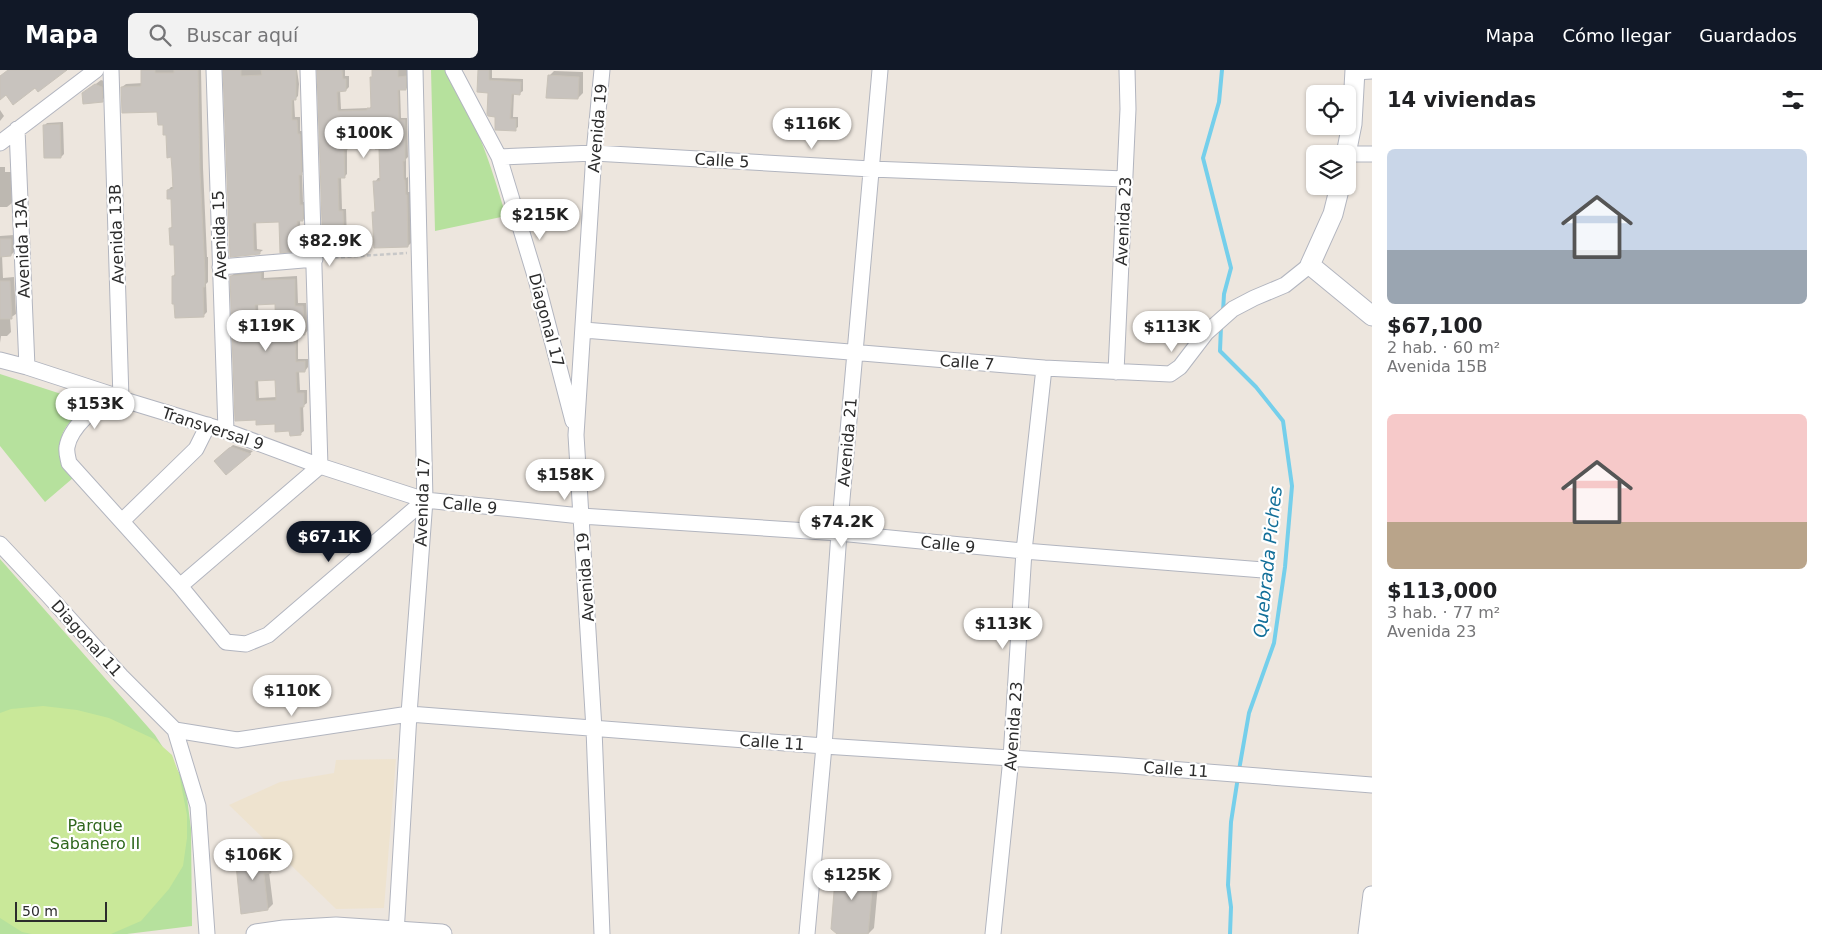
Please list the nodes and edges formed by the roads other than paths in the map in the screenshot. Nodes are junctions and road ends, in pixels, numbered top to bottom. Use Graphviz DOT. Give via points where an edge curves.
graph roads {
  1 [pos="96,70"];
  2 [pos="111,70"];
  3 [pos="214,70"];
  4 [pos="308,70"];
  5 [pos="414,70"];
  6 [pos="453,70"];
  7 [pos="602,70"];
  8 [pos="880,70"];
  9 [pos="1127,70"];
  10 [pos="1360,71"];
  11 [pos="17,129"];
  12 [pos="0,142"];
  13 [pos="1348,145"];
  14 [pos="594,153"];
  15 [pos="1356,154"];
  16 [pos="1372,154"];
  17 [pos="499,157"];
  18 [pos="871,169"];
  19 [pos="1125,179"];
  20 [pos="1338,195"];
  21 [pos="314,259"];
  22 [pos="1310,265"];
  23 [pos="220,267"];
  24 [pos="1372,316"];
  25 [pos="584,330"];
  26 [pos="855,354"];
  27 [pos="0,360"];
  28 [pos="27,367"];
  29 [pos="1044,368"];
  30 [pos="1116,372"];
  31 [pos="117,397"];
  32 [pos="208,425"];
  33 [pos="226,431"];
  34 [pos="576,435"];
  35 [pos="320,466"];
  36 [pos="425,500"];
  37 [pos="582,516"];
  38 [pos="122,521"];
  39 [pos="839,533"];
  40 [pos="0,544"];
  41 [pos="1024,551"];
  42 [pos="1262,570"];
  43 [pos="180,586"];
  44 [pos="409,714"];
  45 [pos="594,729"];
  46 [pos="175,730"];
  47 [pos="824,746"];
  48 [pos="1011,758"];
  49 [pos="1372,785"];
  50 [pos="1371,894"];
  51 [pos="397,932"];
  52 [pos="207,934"];
  53 [pos="256,934"];
  54 [pos="442,934"];
  55 [pos="602,934"];
  56 [pos="807,934"];
  57 [pos="993,934"];
  58 [pos="1366,934"];
  1 -- 11 [label="street"];
  2 -- 31 [label="street, Avenida 13B"];
  3 -- 23 [label="street, Avenida 15"];
  4 -- 21 [label="street"];
  5 -- 36 [label="street, Avenida 17"];
  6 -- 17 [label="street, Diagonal 17"];
  7 -- 14 [label="street, Avenida 19"];
  8 -- 18 [label="street, Avenida 21"];
  9 -- 19 [label="street, Avenida 23"];
  10 -- 13 [label="street"];
  11 -- 12 [label="street"];
  11 -- 28 [label="street, Avenida 13A"];
  14 -- 17 [label="street, Calle 5"];
  14 -- 18 [label="street, Calle 5"];
  14 -- 25 [label="street, Avenida 19"];
  15 -- 16 [label="street"];
  17 -- 34 [label="street, Diagonal 17" via="536,279"];
  18 -- 19 [label="street, Calle 5"];
  18 -- 26 [label="street, Avenida 21"];
  19 -- 30 [label="street, Avenida 23"];
  20 -- 22 [label="street" via="1333,214"];
  21 -- 23 [label="street"];
  21 -- 35 [label="street"];
  22 -- 24 [label="street"];
  22 -- 30 [label="street, Calle 7" via="1285,285 1233,309 1206,333 1170,374"];
  23 -- 33 [label="street, Avenida 15"];
  25 -- 26 [label="street, Calle 7"];
  25 -- 34 [label="street, Avenida 19"];
  26 -- 29 [label="street, Calle 7"];
  26 -- 39 [label="street, Avenida 21"];
  27 -- 28 [label="street, Transversal 9"];
  28 -- 31 [label="street, Transversal 9"];
  29 -- 30 [label="street, Calle 7"];
  29 -- 41 [label="street, Avenida 23"];
  31 -- 32 [label="street, Transversal 9"];
  31 -- 38 [label="street" via="96,406 71,435 66,448 68,463"];
  32 -- 33 [label="street, Transversal 9"];
  32 -- 38 [label="street" via="196,450"];
  33 -- 35 [label="street, Transversal 9"];
  34 -- 37 [label="street, Avenida 19"];
  35 -- 36 [label="street, Transversal 9"];
  35 -- 43 [label="street"];
  36 -- 37 [label="street, Calle 9"];
  36 -- 43 [label="street" via="278,627 246,644 226,642"];
  36 -- 44 [label="street, Avenida 17"];
  37 -- 39 [label="street, Calle 9"];
  37 -- 45 [label="street, Avenida 19"];
  38 -- 43 [label="street"];
  39 -- 41 [label="street, Calle 9"];
  39 -- 47 [label="street, Avenida 21"];
  40 -- 46 [label="street, Diagonal 11"];
  41 -- 42 [label="street, Calle 9"];
  41 -- 48 [label="street, Avenida 23"];
  44 -- 45 [label="street, Calle 11"];
  44 -- 46 [label="street, Calle 11" via="237,740"];
  44 -- 51 [label="street, Avenida 17"];
  45 -- 47 [label="street, Calle 11"];
  45 -- 55 [label="street, Avenida 19"];
  46 -- 52 [label="street" via="198,806"];
  47 -- 48 [label="street, Calle 11"];
  47 -- 56 [label="street, Avenida 21"];
  48 -- 49 [label="street, Calle 11"];
  48 -- 57 [label="street, Avenida 23"];
  50 -- 58 [label="street"];
  51 -- 53 [label="street" via="336,927"];
  51 -- 54 [label="street"];
}
